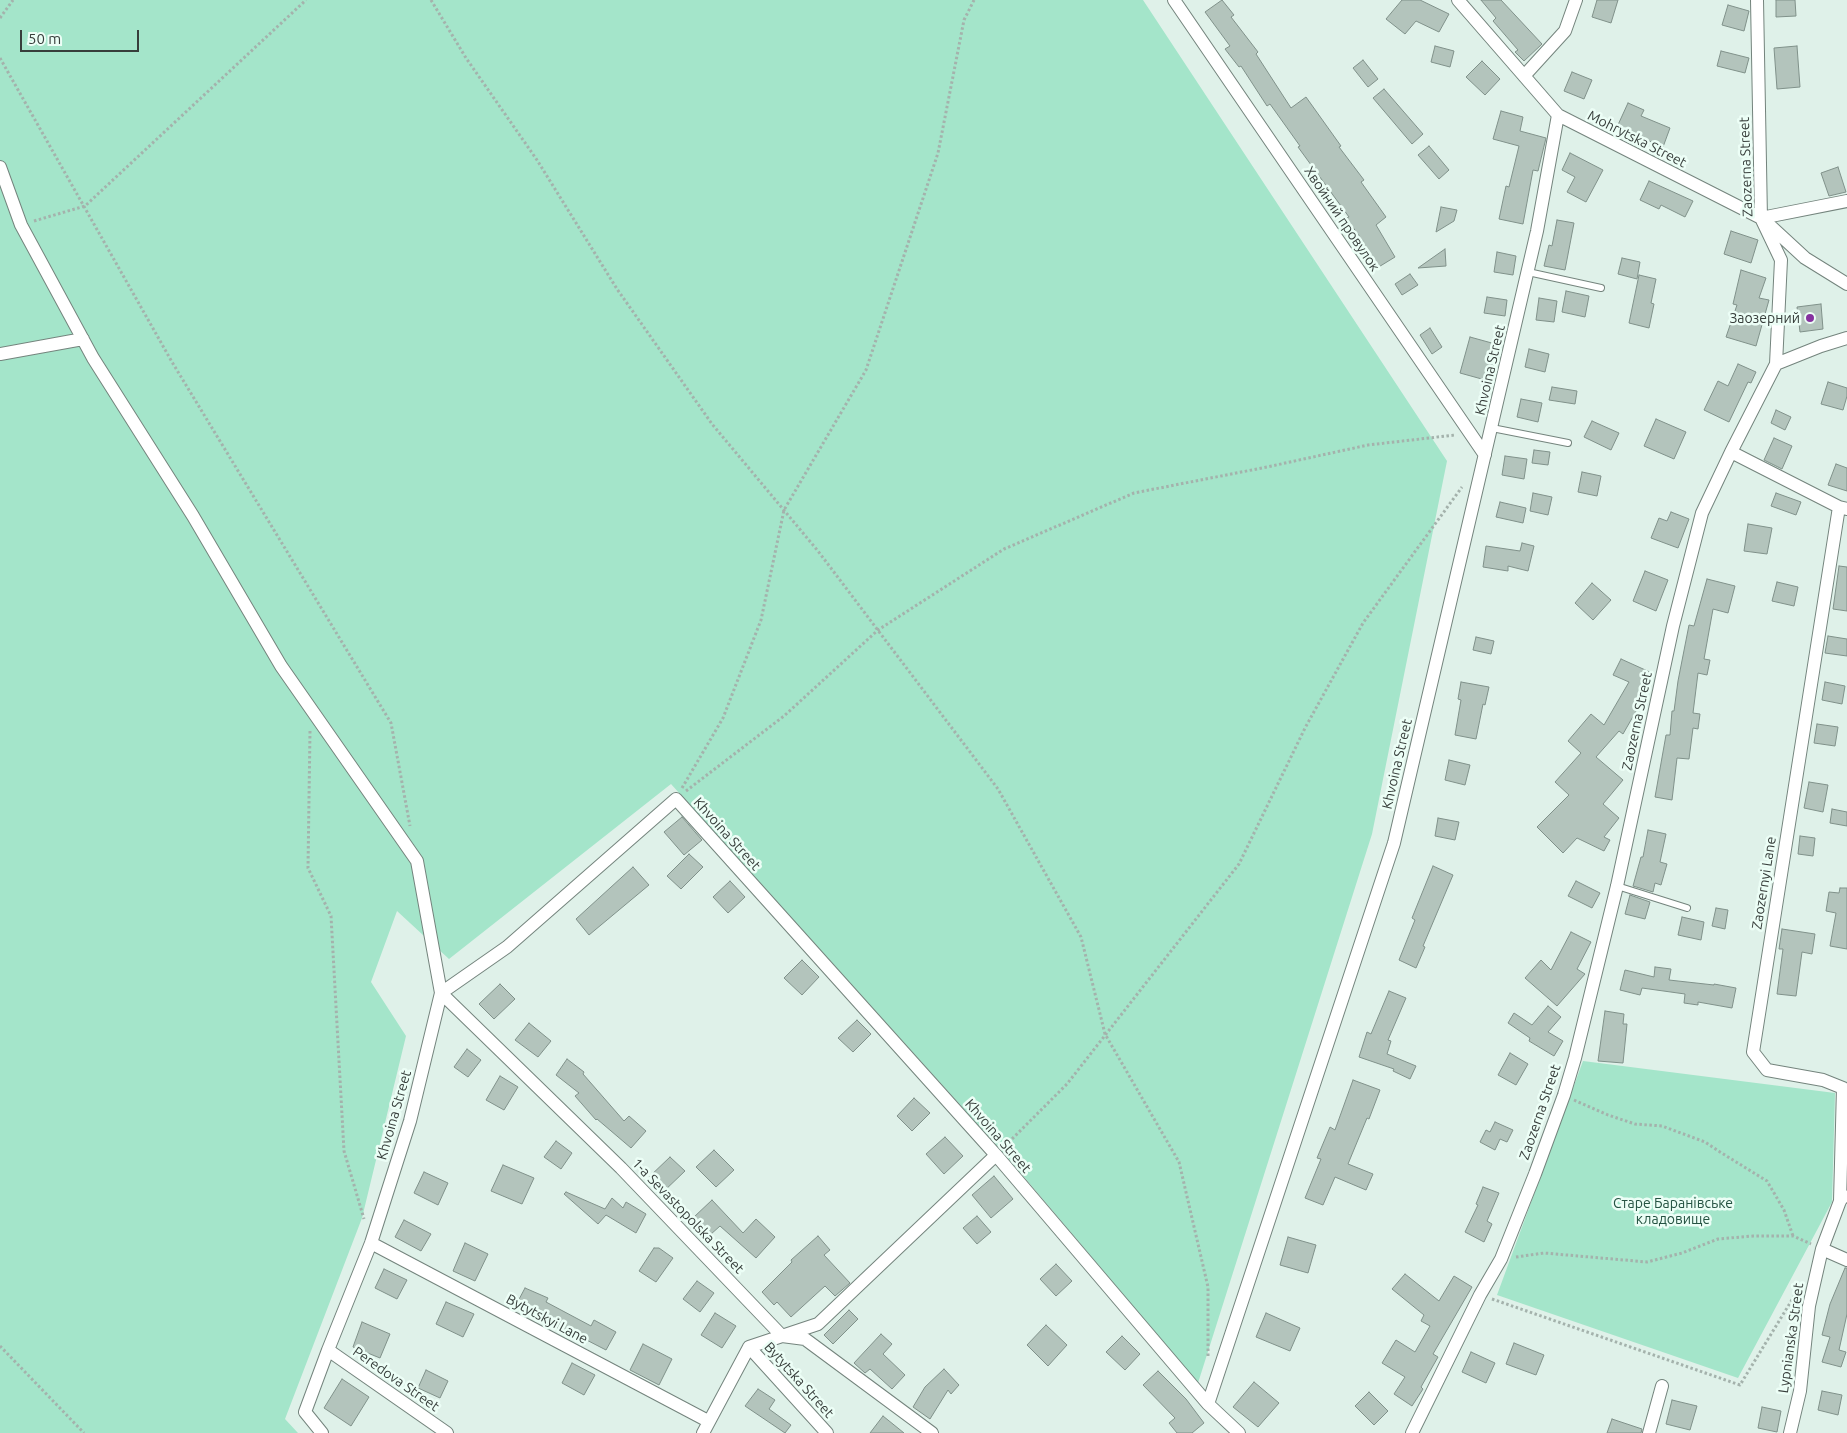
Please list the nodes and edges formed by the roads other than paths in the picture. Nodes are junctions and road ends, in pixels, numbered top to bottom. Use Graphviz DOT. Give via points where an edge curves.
graph roads {
  1 [pos="1174,0"];
  2 [pos="1458,0"];
  3 [pos="1576,0"];
  4 [pos="1757,0"];
  5 [pos="1524,76"];
  6 [pos="1558,115"];
  7 [pos="0,166"];
  8 [pos="1847,201"];
  9 [pos="1761,218"];
  10 [pos="1528,272"];
  11 [pos="1847,284"];
  12 [pos="1601,288"];
  13 [pos="1847,338"];
  14 [pos="82,339"];
  15 [pos="0,354"];
  16 [pos="1776,364"];
  17 [pos="1492,428"];
  18 [pos="1568,443"];
  19 [pos="1730,452"];
  20 [pos="1485,455"];
  21 [pos="1843,508"];
  22 [pos="1617,886"];
  23 [pos="1687,908"];
  24 [pos="441,993"];
  25 [pos="1845,1088"];
  26 [pos="996,1155"];
  27 [pos="1844,1197"];
  28 [pos="371,1243"];
  29 [pos="1822,1249"];
  30 [pos="1847,1260"];
  31 [pos="782,1336"];
  32 [pos="749,1347"];
  33 [pos="328,1350"];
  34 [pos="1662,1386"];
  35 [pos="1208,1404"];
  36 [pos="705,1427"];
  37 [pos="322,1433"];
  38 [pos="447,1433"];
  39 [pos="827,1433"];
  40 [pos="932,1433"];
  41 [pos="1239,1433"];
  42 [pos="1412,1433"];
  43 [pos="1649,1433"];
  44 [pos="1790,1433"];
  1 -- 20 [label="street, Хвойний провулок"];
  2 -- 5 [label="street, Mohrytska Street"];
  3 -- 5 [label="street" via="1565,31"];
  4 -- 9 [label="street, Zaozerna Street"];
  5 -- 6 [label="street, Mohrytska Street"];
  6 -- 9 [label="street, Mohrytska Street"];
  6 -- 10 [label="street, Khvoina Street"];
  7 -- 14 [label="street" via="21,225"];
  8 -- 9 [label="street"];
  9 -- 11 [label="street, Mohrytska Street" via="1805,258"];
  9 -- 16 [label="street, Zaozerna Street" via="1780,260"];
  10 -- 12 [label="lane"];
  10 -- 17 [label="street, Khvoina Street"];
  13 -- 16 [label="street"];
  14 -- 15 [label="street"];
  14 -- 24 [label="street" via="193,516 281,666 417,861"];
  16 -- 19 [label="street, Zaozerna Street"];
  17 -- 18 [label="lane"];
  17 -- 20 [label="street, Khvoina Street"];
  19 -- 21 [label="street"];
  19 -- 22 [label="street, Zaozerna Street" via="1702,513 1673,626"];
  20 -- 35 [label="street, Khvoina Street" via="1394,843"];
  21 -- 25 [label="street, Zaozernyi Lane" via="1753,1052 1767,1070 1823,1080"];
  22 -- 23 [label="lane"];
  22 -- 42 [label="street, Zaozerna Street" via="1575,1058 1535,1174 1501,1259"];
  24 -- 26 [label="street, Khvoina Street" via="507,947 676,800"];
  24 -- 28 [label="street, Khvoina Street" via="410,1121"];
  24 -- 31 [label="street, 1-a Sevastopolska Street" via="621,1168"];
  25 -- 27 [label="street, Zaozernyi Lane"];
  26 -- 31 [label="street" via="818,1324"];
  26 -- 35 [label="street, Khvoina Street"];
  27 -- 29 [label="street, Lypnianska Street"];
  28 -- 33 [label="street, Khvoina Street"];
  28 -- 36 [label="street, Bytytskyi Lane"];
  29 -- 30 [label="street"];
  29 -- 44 [label="street, Lypnianska Street" via="1808,1306 1800,1391"];
  31 -- 32 [label="street"];
  31 -- 40 [label="street" via="805,1339"];
  32 -- 36 [label="street"];
  32 -- 39 [label="street, Bytytska Street"];
  33 -- 37 [label="street, Khvoina Street" via="305,1412"];
  33 -- 38 [label="street, Peredova Street"];
  34 -- 43 [label="street"];
  35 -- 41 [label="street, Khvoina Street"];
}
